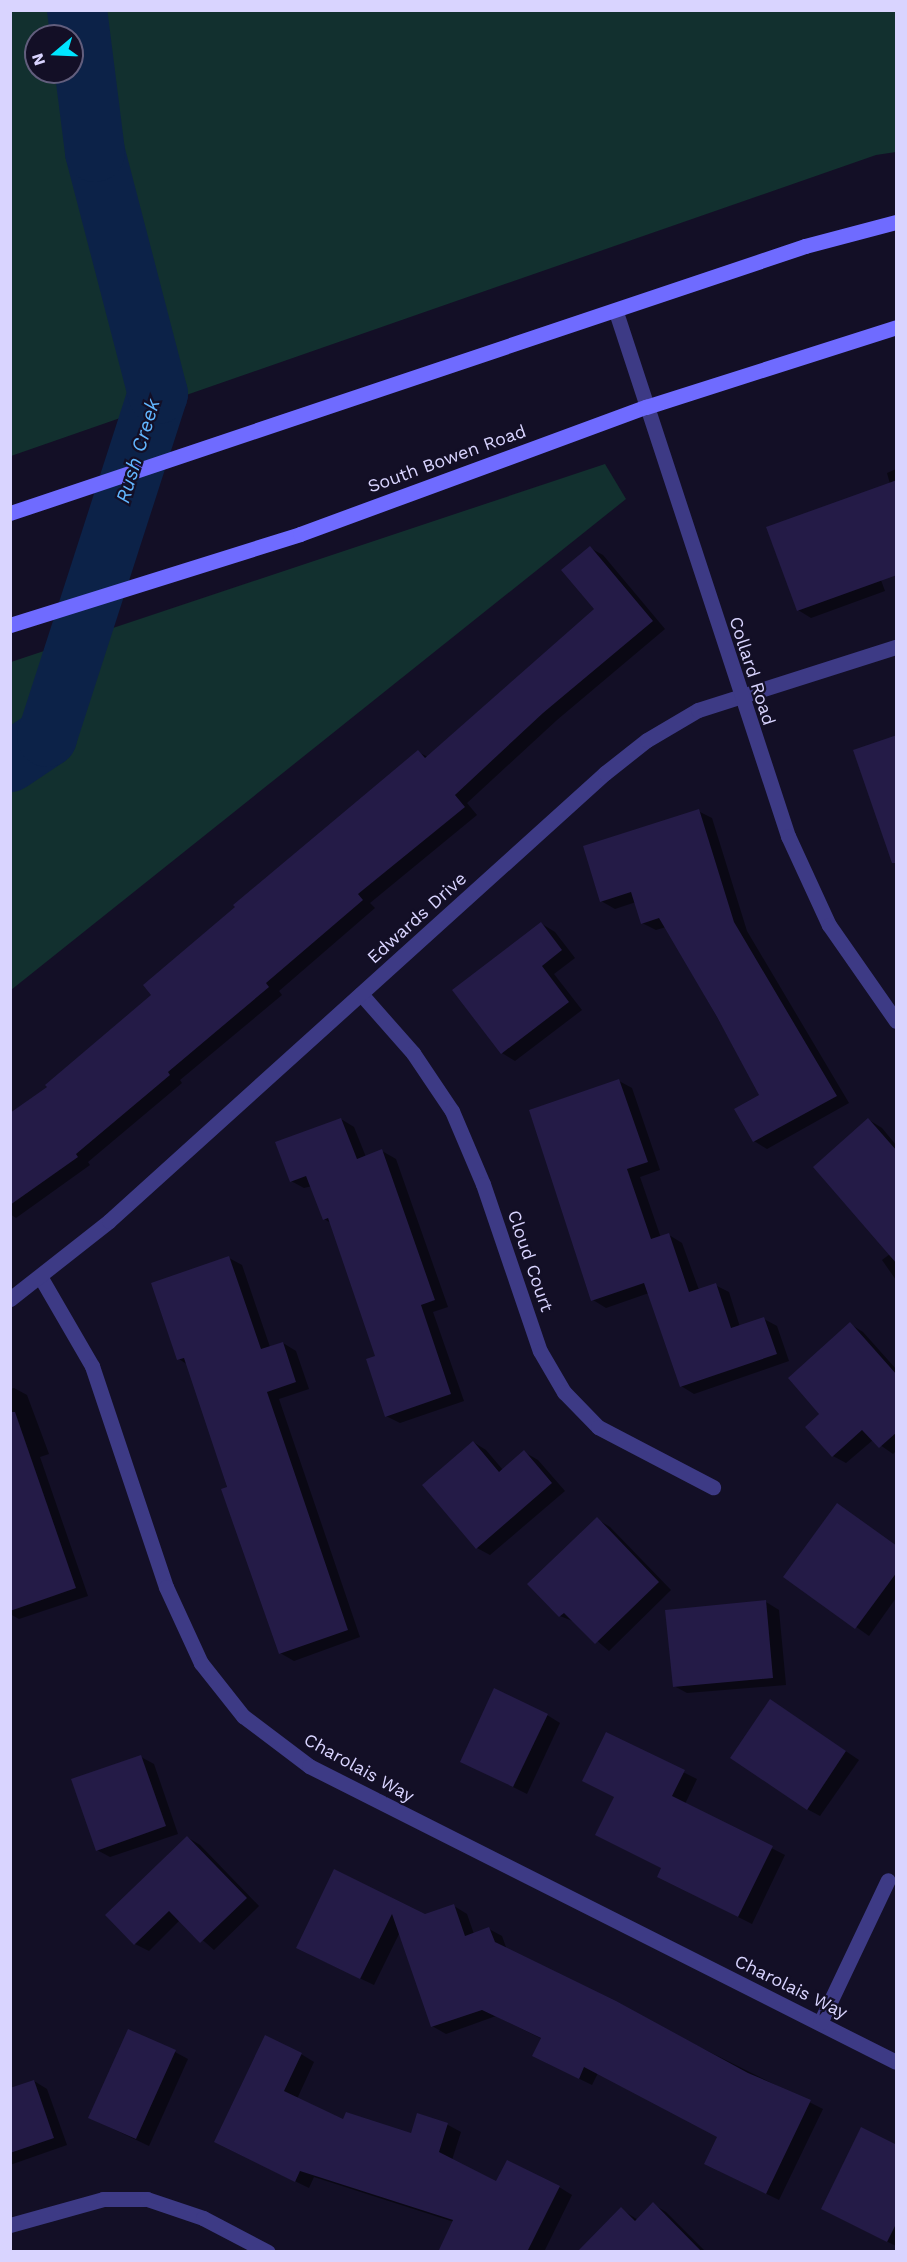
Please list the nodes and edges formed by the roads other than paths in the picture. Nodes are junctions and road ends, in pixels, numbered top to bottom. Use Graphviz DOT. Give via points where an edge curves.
graph roads {
  1 [pos="897,222"];
  2 [pos="616,312"];
  3 [pos="897,327"];
  4 [pos="646,406"];
  5 [pos="10,513"];
  6 [pos="10,625"];
  7 [pos="897,647"];
  8 [pos="739,696"];
  9 [pos="361,994"];
  10 [pos="897,1021"];
  11 [pos="41,1278"];
  12 [pos="10,1299"];
  13 [pos="713,1487"];
  14 [pos="888,1880"];
  15 [pos="820,2023"];
  16 [pos="897,2062"];
  17 [pos="10,2225"];
  18 [pos="268,2252"];
  1 -- 2 [label="main road" via="805,246"];
  2 -- 4 [label="street, Collard Road"];
  2 -- 5 [label="main road"];
  3 -- 4 [label="main road, South Bowen Road"];
  4 -- 6 [label="main road, South Bowen Road" via="300,534"];
  4 -- 8 [label="street, Collard Road"];
  7 -- 8 [label="street, Edwards Drive"];
  8 -- 9 [label="street, Edwards Drive" via="698,711 626,756"];
  8 -- 10 [label="street, Collard Road" via="808,883 829,925"];
  9 -- 11 [label="street, Edwards Drive"];
  9 -- 13 [label="street, Cloud Court" via="413,1053 452,1112 483,1184 540,1351 564,1392 598,1427"];
  11 -- 12 [label="street, Edwards Drive"];
  11 -- 15 [label="street, Charolais Way" via="92,1366 166,1587 201,1663 243,1716 309,1766 566,1899"];
  14 -- 15 [label="street"];
  15 -- 16 [label="street, Charolais Way"];
  17 -- 18 [label="street" via="103,2199 147,2199 186,2211"];
}
